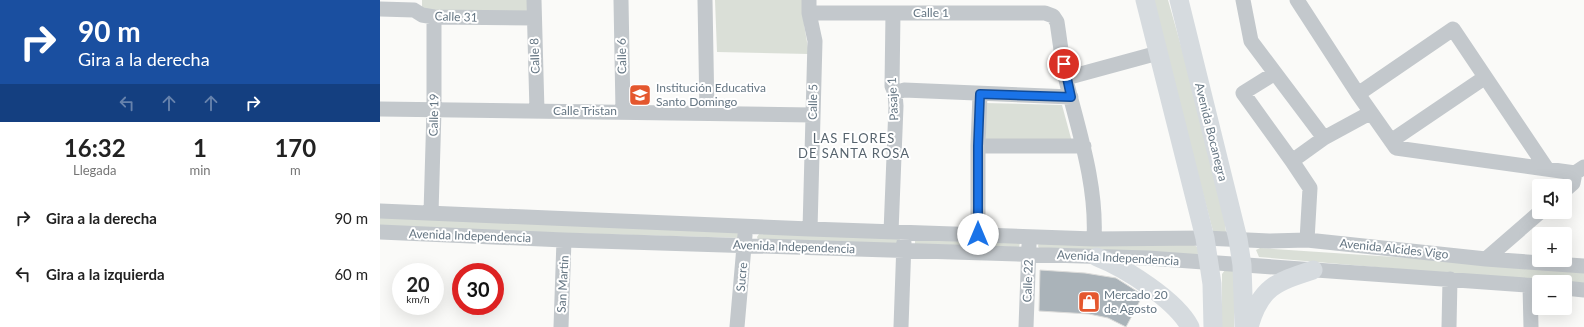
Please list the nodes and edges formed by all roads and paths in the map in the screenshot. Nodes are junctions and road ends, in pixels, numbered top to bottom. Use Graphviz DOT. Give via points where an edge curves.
graph roads {
  1 [pos="534,0"];
  2 [pos="621,0"];
  3 [pos="705,0"];
  4 [pos="1145,0"];
  5 [pos="1179,0"];
  6 [pos="1243,0"];
  7 [pos="1297,0"];
  8 [pos="414,5"];
  9 [pos="809,6"];
  10 [pos="380,9"];
  11 [pos="893,13"];
  12 [pos="434,17"];
  13 [pos="534,18"];
  14 [pos="1158,53"];
  15 [pos="1275,73"];
  16 [pos="1066,78"];
  17 [pos="1484,78"];
  18 [pos="895,93"];
  19 [pos="980,94"];
  20 [pos="1358,94"];
  21 [pos="1071,97"];
  22 [pos="380,109"];
  23 [pos="434,110"];
  24 [pos="537,111"];
  25 [pos="624,111"];
  26 [pos="707,113"];
  27 [pos="1370,113"];
  28 [pos="813,115"];
  29 [pos="1324,138"];
  30 [pos="1391,141"];
  31 [pos="978,146"];
  32 [pos="1084,146"];
  33 [pos="1292,161"];
  34 [pos="1547,169"];
  35 [pos="1579,170"];
  36 [pos="1572,184"];
  37 [pos="380,211"];
  38 [pos="431,213"];
  39 [pos="1532,219"];
  40 [pos="745,226"];
  41 [pos="810,229"];
  42 [pos="380,232"];
  43 [pos="897,232"];
  44 [pos="978,234"];
  45 [pos="1029,236"];
  46 [pos="1205,238"];
  47 [pos="1238,239"];
  48 [pos="564,240"];
  49 [pos="1307,240"];
  50 [pos="745,245"];
  51 [pos="1096,248"];
  52 [pos="903,251"];
  53 [pos="1029,254"];
  54 [pos="1486,259"];
  55 [pos="1208,262"];
  56 [pos="1242,265"];
  57 [pos="1584,266"];
  58 [pos="1313,270"];
  59 [pos="1450,279"];
  60 [pos="1532,286"];
  61 [pos="1572,289"];
  62 [pos="1584,290"];
  63 [pos="1532,315"];
  64 [pos="561,327"];
  65 [pos="737,327"];
  66 [pos="901,327"];
  67 [pos="1026,327"];
  68 [pos="1190,327"];
  69 [pos="1213,327"];
  70 [pos="1244,327"];
  71 [pos="1249,327"];
  72 [pos="1449,327"];
  73 [pos="1531,327"];
  1 -- 13 [label="street, Calle 8"];
  2 -- 25 [label="street, Calle 6"];
  3 -- 26 [label="street"];
  4 -- 14 [label="main road"];
  5 -- 47 [label="main road, Avenida Bocanegra"];
  6 -- 15 [label="street" via="1251,41"];
  7 -- 20 [label="street"];
  8 -- 10 [label="street, Calle 31"];
  8 -- 12 [label="street, Calle 31" via="422,15"];
  9 -- 11 [label="street, Calle 1"];
  9 -- 28 [label="street, Calle 5" via="815,41"];
  11 -- 16 [label="street, Calle 1" via="1045,13 1053,16 1057,22"];
  11 -- 18 [label="street, Pasaje 1" via="892,86"];
  12 -- 13 [label="street, Calle 31"];
  12 -- 23 [label="street, Calle 19"];
  13 -- 24 [label="street, Calle 8"];
  14 -- 16 [label="street"];
  14 -- 46 [label="main road"];
  15 -- 29 [label="street"];
  15 -- 33 [label="street" via="1243,93"];
  16 -- 21 [label="street"];
  17 -- 20 [label="street" via="1453,29"];
  17 -- 30 [label="street"];
  17 -- 34 [label="street"];
  18 -- 19 [label="street" via="904,90"];
  18 -- 43 [label="street, Pasaje 1"];
  19 -- 21 [label="street"];
  19 -- 31 [label="street"];
  20 -- 27 [label="street"];
  21 -- 32 [label="street"];
  22 -- 23 [label="street, Calle Tristan"];
  23 -- 24 [label="street, Calle Tristan"];
  23 -- 38 [label="street, Calle 19"];
  24 -- 25 [label="street, Calle Tristan"];
  25 -- 26 [label="street, Calle Tristan"];
  26 -- 28 [label="street, Calle Tristan"];
  27 -- 29 [label="street"];
  27 -- 30 [label="street"];
  28 -- 41 [label="street, Calle 5"];
  29 -- 33 [label="street"];
  30 -- 34 [label="street" via="1396,148"];
  31 -- 32 [label="street"];
  31 -- 44 [label="street"];
  32 -- 51 [label="street" via="1093,205"];
  33 -- 49 [label="street" via="1310,188"];
  34 -- 35 [label="street"];
  35 -- 36 [label="street"];
  37 -- 38 [label="street, Avenida Independencia"];
  38 -- 40 [label="street, Avenida Independencia"];
  39 -- 54 [label="street"];
  40 -- 41 [label="street, Avenida Independencia"];
  40 -- 50 [label="street, Sucre"];
  41 -- 43 [label="street, Avenida Independencia"];
  42 -- 48 [label="street, Avenida Independencia"];
  43 -- 44 [label="street, Avenida Independencia"];
  43 -- 52 [label="street, Pasaje 1"];
  44 -- 45 [label="street, Avenida Independencia"];
  45 -- 51 [label="street, Avenida Independencia"];
  45 -- 53 [label="street, Calle 22"];
  46 -- 47 [label="street, Avenida Alcides Vigo"];
  46 -- 51 [label="street, Avenida Independencia"];
  46 -- 55 [label="main road"];
  47 -- 49 [label="street, Avenida Alcides Vigo"];
  47 -- 56 [label="main road, Avenida Bocanegra"];
  48 -- 50 [label="street, Avenida Independencia"];
  48 -- 64 [label="street, San Martin"];
  49 -- 54 [label="street, Avenida Alcides Vigo"];
  50 -- 52 [label="street, Avenida Independencia"];
  50 -- 65 [label="street, Sucre"];
  51 -- 53 [label="street, Avenida Independencia"];
  51 -- 55 [label="street, Avenida Independencia"];
  51 -- 68 [label="main road" via="1112,262 1163,296 1187,320"];
  52 -- 53 [label="street, Avenida Independencia"];
  52 -- 66 [label="street, Pasaje 1"];
  53 -- 67 [label="street, Calle 22"];
  54 -- 57 [label="street, Avenida Alcides Vigo"];
  55 -- 56 [label="street, Avenida Alcides Vigo"];
  55 -- 69 [label="main road" via="1212,284"];
  56 -- 58 [label="street, Avenida Alcides Vigo"];
  56 -- 70 [label="main road, Avenida Bocanegra"];
  58 -- 59 [label="street, Avenida Alcides Vigo"];
  58 -- 71 [label="main road" via="1273,285 1262,297"];
  59 -- 60 [label="street, Avenida Alcides Vigo"];
  59 -- 72 [label="street"];
  61 -- 62 [label="street"];
  63 -- 73 [label="street"];
}
